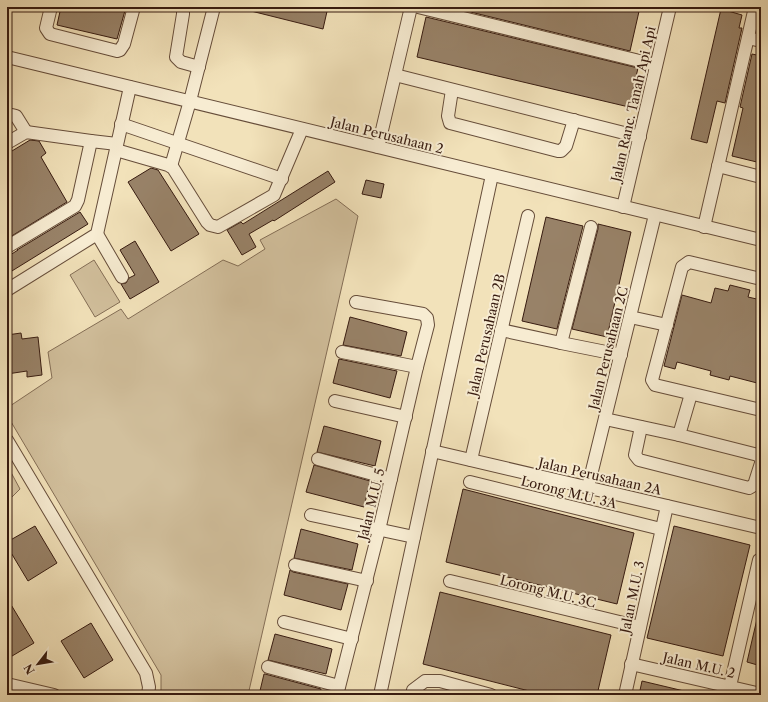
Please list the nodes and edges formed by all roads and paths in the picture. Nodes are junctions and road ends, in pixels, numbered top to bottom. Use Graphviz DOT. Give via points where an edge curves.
graph roads {
  1 [pos="51,7"];
  2 [pos="134,7"];
  3 [pos="180,7"];
  4 [pos="214,7"];
  5 [pos="411,7"];
  6 [pos="418,7"];
  7 [pos="670,7"];
  8 [pos="755,7"];
  9 [pos="748,38"];
  10 [pos="761,41"];
  11 [pos="7,57"];
  12 [pos="656,65"];
  13 [pos="199,67"];
  14 [pos="395,75"];
  15 [pos="130,87"];
  16 [pos="452,90"];
  17 [pos="190,101"];
  18 [pos="7,117"];
  19 [pos="574,120"];
  20 [pos="121,124"];
  21 [pos="302,129"];
  22 [pos="26,132"];
  23 [pos="640,137"];
  24 [pos="91,142"];
  25 [pos="7,143"];
  26 [pos="178,143"];
  27 [pos="116,147"];
  28 [pos="378,147"];
  29 [pos="171,166"];
  30 [pos="718,166"];
  31 [pos="492,175"];
  32 [pos="761,177"];
  33 [pos="282,179"];
  34 [pos="623,207"];
  35 [pos="655,215"];
  36 [pos="528,216"];
  37 [pos="592,227"];
  38 [pos="704,227"];
  39 [pos="97,234"];
  40 [pos="761,240"];
  41 [pos="7,247"];
  42 [pos="122,277"];
  43 [pos="761,279"];
  44 [pos="7,290"];
  45 [pos="356,302"];
  46 [pos="630,317"];
  47 [pos="667,325"];
  48 [pos="501,330"];
  49 [pos="561,343"];
  50 [pos="342,352"];
  51 [pos="621,355"];
  52 [pos="417,367"];
  53 [pos="691,394"];
  54 [pos="335,401"];
  55 [pos="761,410"];
  56 [pos="406,417"];
  57 [pos="605,419"];
  58 [pos="641,427"];
  59 [pos="680,435"];
  60 [pos="7,440"];
  61 [pos="432,451"];
  62 [pos="318,458"];
  63 [pos="761,459"];
  64 [pos="471,460"];
  65 [pos="761,464"];
  66 [pos="391,479"];
  67 [pos="470,482"];
  68 [pos="588,488"];
  69 [pos="667,506"];
  70 [pos="312,515"];
  71 [pos="761,528"];
  72 [pos="379,530"];
  73 [pos="661,530"];
  74 [pos="414,537"];
  75 [pos="759,560"];
  76 [pos="295,566"];
  77 [pos="366,581"];
  78 [pos="450,581"];
  79 [pos="284,622"];
  80 [pos="640,627"];
  81 [pos="352,640"];
  82 [pos="631,664"];
  83 [pos="268,667"];
  84 [pos="7,684"];
  85 [pos="338,690"];
  86 [pos="729,691"];
  87 [pos="761,694"];
  88 [pos="54,695"];
  89 [pos="148,695"];
  90 [pos="380,695"];
  91 [pos="412,695"];
  92 [pos="491,695"];
  93 [pos="625,695"];
  1 -- 2 [label="street" via="46,28 50,34 117,51 124,44"];
  3 -- 13 [label="street" via="183,14 176,57 181,62"];
  4 -- 13 [label="street"];
  5 -- 14 [label="street"];
  6 -- 12 [label="street"];
  7 -- 12 [label="street, Jalan Ranc. Tanah Api Api"];
  8 -- 9 [label="street"];
  9 -- 10 [label="street"];
  9 -- 30 [label="street"];
  11 -- 15 [label="street, Jalan Perusahaan 2"];
  12 -- 23 [label="street, Jalan Ranc. Tanah Api Api"];
  13 -- 17 [label="street"];
  14 -- 16 [label="street"];
  14 -- 28 [label="street"];
  15 -- 17 [label="street, Jalan Perusahaan 2"];
  15 -- 20 [label="street"];
  16 -- 19 [label="street"];
  16 -- 19 [label="street" via="448,116 450,123 558,151 562,151 566,146"];
  17 -- 21 [label="street, Jalan Perusahaan 2"];
  17 -- 26 [label="street"];
  18 -- 22 [label="street" via="16,116"];
  19 -- 23 [label="street"];
  20 -- 26 [label="street"];
  20 -- 27 [label="street"];
  21 -- 28 [label="street, Jalan Perusahaan 2"];
  21 -- 33 [label="street"];
  22 -- 24 [label="street"];
  22 -- 25 [label="street"];
  23 -- 34 [label="street, Jalan Ranc. Tanah Api Api"];
  24 -- 27 [label="street"];
  24 -- 41 [label="street" via="75,206"];
  26 -- 29 [label="street"];
  26 -- 33 [label="street"];
  27 -- 29 [label="street"];
  27 -- 39 [label="street"];
  28 -- 31 [label="street, Jalan Perusahaan 2"];
  29 -- 33 [label="street" via="207,222 214,227 222,226 274,194"];
  30 -- 32 [label="street"];
  30 -- 38 [label="street"];
  31 -- 34 [label="street, Jalan Perusahaan 2"];
  31 -- 61 [label="street"];
  34 -- 35 [label="street, Jalan Perusahaan 2"];
  35 -- 38 [label="street, Jalan Perusahaan 2"];
  35 -- 46 [label="street, Jalan Perusahaan 2C"];
  36 -- 48 [label="street, Jalan Perusahaan 2B"];
  37 -- 49 [label="street"];
  38 -- 40 [label="street, Jalan Perusahaan 2"];
  39 -- 42 [label="street"];
  39 -- 44 [label="street"];
  43 -- 47 [label="street" via="689,262 682,267"];
  45 -- 52 [label="street, Jalan M.U. 5" via="423,314 427,318 428,325"];
  46 -- 47 [label="street"];
  46 -- 51 [label="street, Jalan Perusahaan 2C"];
  47 -- 53 [label="street" via="652,380 655,385"];
  48 -- 49 [label="street"];
  48 -- 64 [label="street, Jalan Perusahaan 2B"];
  49 -- 51 [label="street"];
  50 -- 52 [label="street"];
  51 -- 57 [label="street, Jalan Perusahaan 2C"];
  52 -- 56 [label="street, Jalan M.U. 5"];
  53 -- 55 [label="street"];
  53 -- 59 [label="street"];
  54 -- 56 [label="street"];
  56 -- 66 [label="street, Jalan M.U. 5"];
  57 -- 58 [label="street"];
  57 -- 68 [label="street, Jalan Perusahaan 2C"];
  58 -- 59 [label="street"];
  58 -- 65 [label="street" via="635,455 639,460 749,488 754,485"];
  59 -- 63 [label="street" via="758,455"];
  60 -- 89 [label="street" via="146,673"];
  61 -- 64 [label="street, Jalan Perusahaan 2A"];
  61 -- 74 [label="street"];
  62 -- 66 [label="street"];
  64 -- 68 [label="street, Jalan Perusahaan 2A"];
  66 -- 72 [label="street, Jalan M.U. 5"];
  67 -- 73 [label="street, Lorong M.U. 3A"];
  68 -- 69 [label="street, Jalan Perusahaan 2A"];
  69 -- 71 [label="street, Jalan Perusahaan 2A"];
  69 -- 73 [label="street, Jalan M.U. 3"];
  70 -- 72 [label="street"];
  72 -- 74 [label="street"];
  72 -- 77 [label="street, Jalan M.U. 5"];
  73 -- 80 [label="street, Jalan M.U. 3"];
  74 -- 90 [label="street"];
  75 -- 86 [label="street"];
  76 -- 77 [label="street"];
  77 -- 81 [label="street, Jalan M.U. 5"];
  78 -- 80 [label="street, Lorong M.U. 3C"];
  79 -- 81 [label="street"];
  80 -- 82 [label="street, Jalan M.U. 3"];
  81 -- 85 [label="street, Jalan M.U. 5"];
  82 -- 86 [label="street, Jalan M.U. 2"];
  82 -- 93 [label="street, Jalan M.U. 3"];
  83 -- 85 [label="street"];
  84 -- 88 [label="street"];
  86 -- 87 [label="street, Jalan M.U. 2"];
  91 -- 92 [label="street" via="413,690 425,682 440,681"];
}
